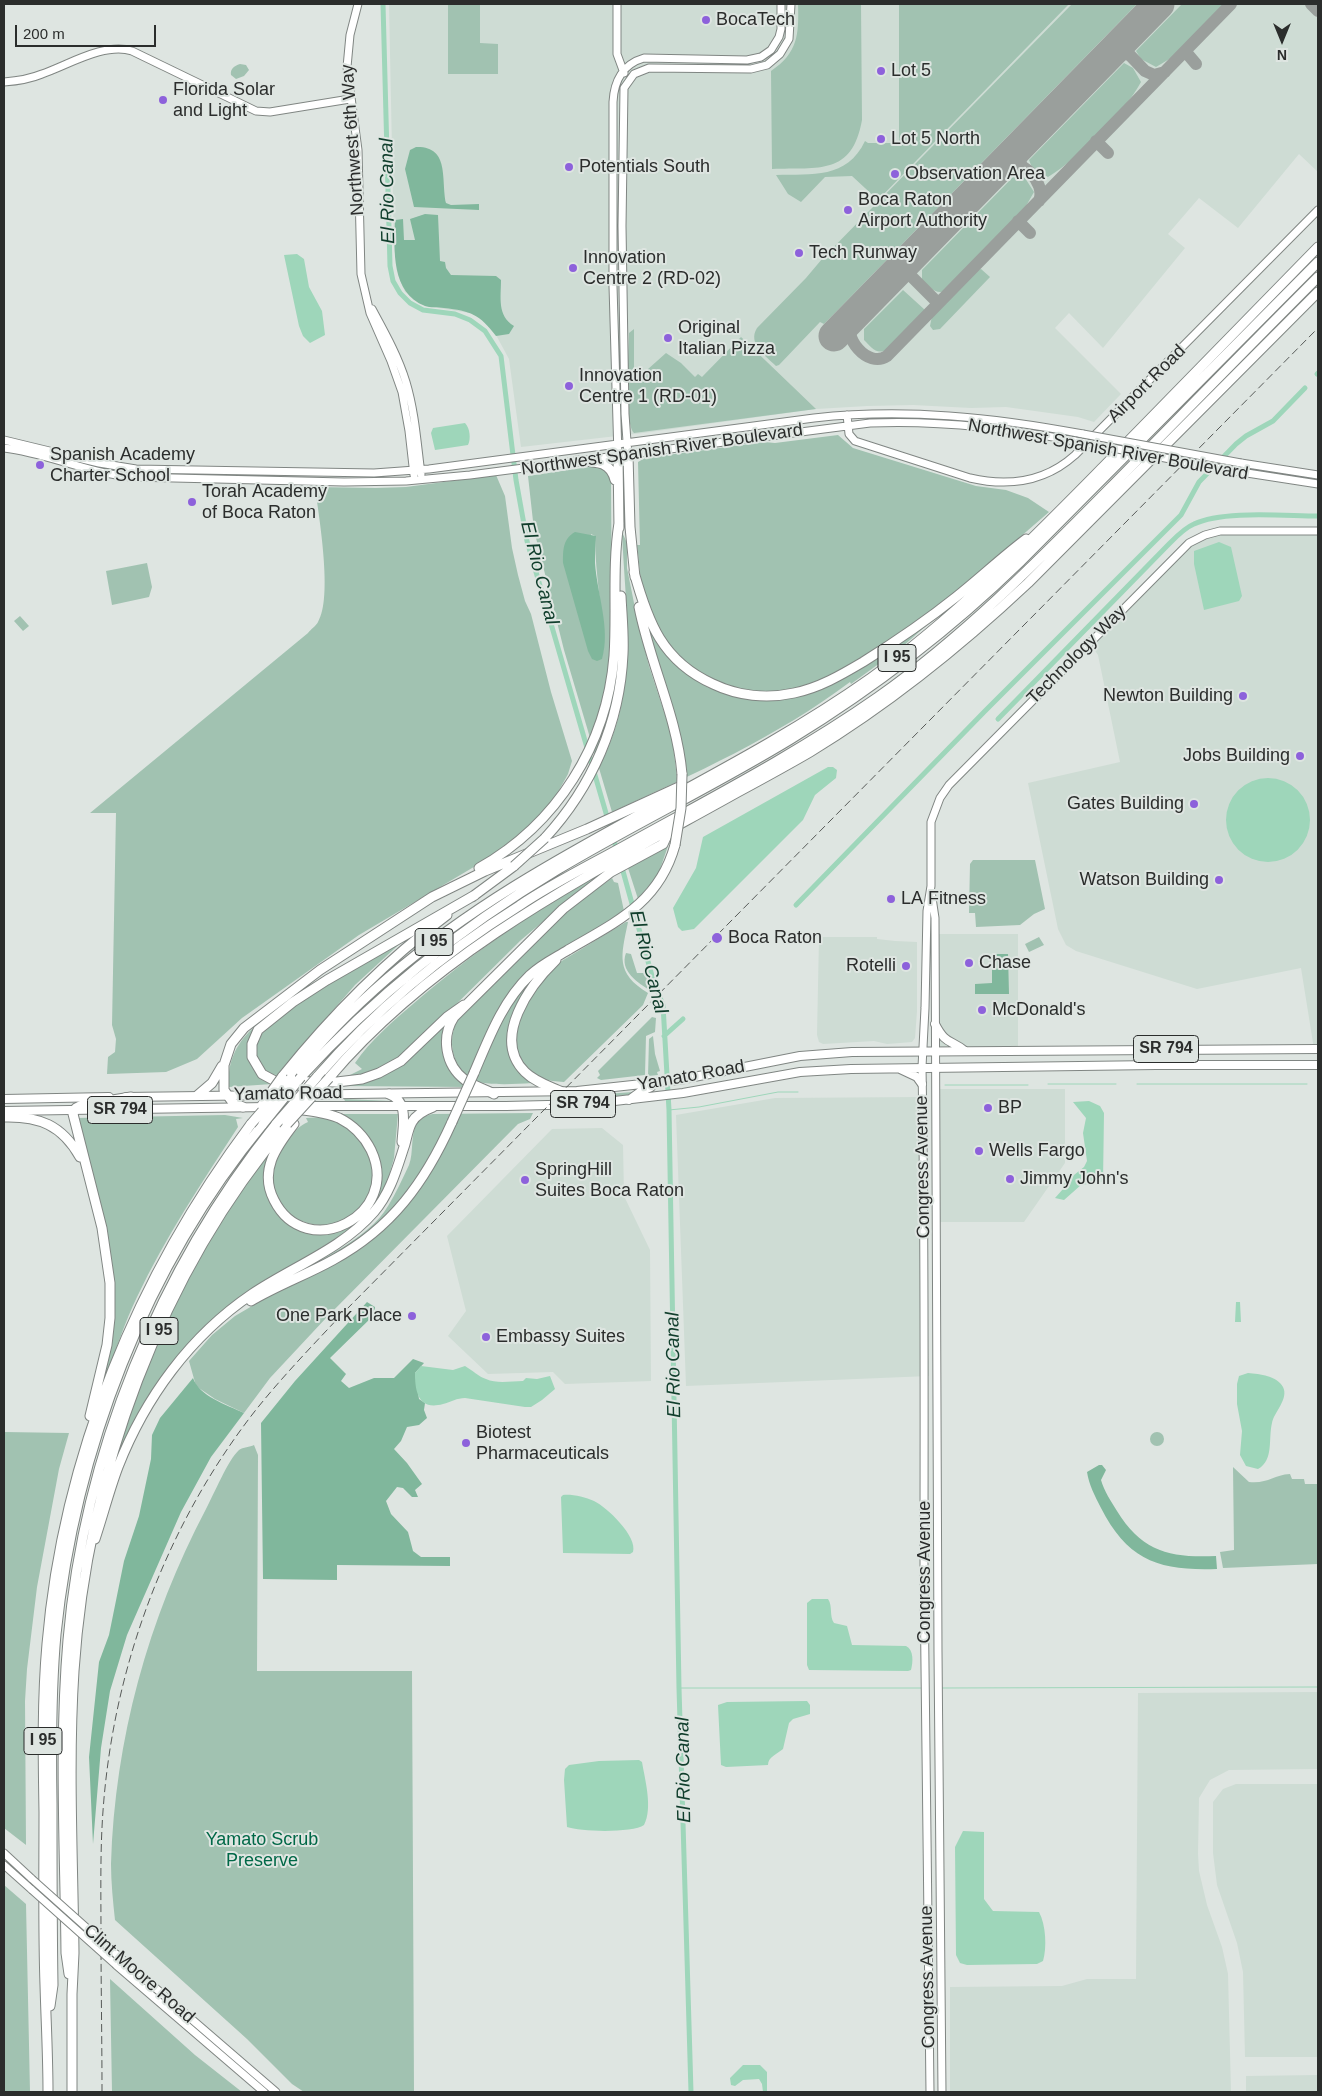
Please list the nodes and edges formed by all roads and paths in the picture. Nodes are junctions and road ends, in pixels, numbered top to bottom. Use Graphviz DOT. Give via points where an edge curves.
graph roads {
  1 [pos="358,4"];
  2 [pos="617,4"];
  3 [pos="781,4"];
  4 [pos="791,4"];
  5 [pos="624,69"];
  6 [pos="4,82"];
  7 [pos="624,88"];
  8 [pos="350,99"];
  9 [pos="1318,210"];
  10 [pos="1318,247"];
  11 [pos="1318,262"];
  12 [pos="1318,277"];
  13 [pos="1318,292"];
  14 [pos="847,415"];
  15 [pos="848,425"];
  16 [pos="4,440"];
  17 [pos="627,443"];
  18 [pos="617,445"];
  19 [pos="4,448"];
  20 [pos="628,455"];
  21 [pos="618,456"];
  22 [pos="577,461"];
  23 [pos="417,470"];
  24 [pos="321,473"];
  25 [pos="1318,475"];
  26 [pos="418,480"];
  27 [pos="270,481"];
  28 [pos="1318,484"];
  29 [pos="618,490"];
  30 [pos="1050,521"];
  31 [pos="619,523"];
  32 [pos="1318,531"];
  33 [pos="634,572"];
  34 [pos="723,769"];
  35 [pos="624,828"];
  36 [pos="601,841"];
  37 [pos="631,851"];
  38 [pos="608,864"];
  39 [pos="931,888"];
  40 [pos="475,895"];
  41 [pos="432,897"];
  42 [pos="564,953"];
  43 [pos="464,1006"];
  44 [pos="935,1024"];
  45 [pos="1318,1049"];
  46 [pos="922,1051"];
  47 [pos="935,1051"];
  48 [pos="965,1051"];
  49 [pos="224,1061"];
  50 [pos="1318,1065"];
  51 [pos="922,1067"];
  52 [pos="935,1067"];
  53 [pos="898,1068"];
  54 [pos="286,1077"];
  55 [pos="659,1083"];
  56 [pos="922,1084"];
  57 [pos="562,1092"];
  58 [pos="389,1094"];
  59 [pos="494,1094"];
  60 [pos="198,1095"];
  61 [pos="225,1095"];
  62 [pos="131,1097"];
  63 [pos="4,1099"];
  64 [pos="628,1101"];
  65 [pos="402,1106"];
  66 [pos="243,1107"];
  67 [pos="275,1107"];
  68 [pos="432,1107"];
  69 [pos="4,1111"];
  70 [pos="74,1111"];
  71 [pos="4,1116"];
  72 [pos="290,1124"];
  73 [pos="401,1158"];
  74 [pos="86,1171"];
  75 [pos="188,1350"];
  76 [pos="82,1456"];
  77 [pos="87,1563"];
  78 [pos="4,1853"];
  79 [pos="4,1865"];
  80 [pos="928,1960"];
  81 [pos="929,1977"];
  82 [pos="940,1979"];
  83 [pos="940,1993"];
  84 [pos="72,1994"];
  85 [pos="48,2029"];
  86 [pos="48,2092"];
  87 [pos="72,2092"];
  88 [pos="264,2092"];
  89 [pos="276,2092"];
  90 [pos="930,2092"];
  91 [pos="942,2092"];
  1 -- 8 [label="main road, Northwest 6th Way" via="348,46"];
  2 -- 5 [label="main road" via="617,54"];
  3 -- 5 [label="main road" via="779,37 771,50 761,57 747,60 649,58 633,62"];
  4 -- 7 [label="main road" via="787,43 778,58 767,65 751,69 649,68 634,74"];
  5 -- 7 [label="main road"];
  5 -- 18 [label="main road" via="615,86 613,102"];
  6 -- 8 [label="main road" via="40,75 118,48 136,53 256,111 270,112"];
  7 -- 17 [label="main road" via="622,207"];
  8 -- 23 [label="main road, Northwest 6th Way" via="358,150 360,260 365,295 394,351 406,383 416,430"];
  9 -- 15 [label="main road, Airport Road" via="1075,455 1050,473 1020,482 985,482 855,441 850,436"];
  10 -- 30 [label="highway, I 95"];
  11 -- 35 [label="highway" via="1026,556 937,636 812,726"];
  12 -- 37 [label="highway" via="1024,575 947,644 822,735"];
  13 -- 37 [label="highway, I 95" via="1028,583 950,652 839,734"];
  14 -- 15 [label="main road"];
  14 -- 17 [label="main road, Northwest Spanish River Boulevard"];
  14 -- 25 [label="main road, Northwest Spanish River Boulevard, bridge" via="910,413 1013,421"];
  15 -- 20 [label="main road, Northwest Spanish River Boulevard"];
  15 -- 28 [label="main road, Northwest Spanish River Boulevard, bridge" via="906,422 1007,429"];
  16 -- 24 [label="main road, Northwest Spanish River Boulevard" via="126,468"];
  17 -- 18 [label="main road, Northwest Spanish River Boulevard"];
  17 -- 20 [label="main road"];
  18 -- 21 [label="main road"];
  18 -- 23 [label="main road, Northwest Spanish River Boulevard"];
  19 -- 27 [label="main road, Northwest Spanish River Boulevard" via="125,477"];
  20 -- 21 [label="main road, Northwest Spanish River Boulevard"];
  20 -- 33 [label="highway"];
  21 -- 22 [label="main road, Northwest Spanish River Boulevard"];
  21 -- 29 [label="highway"];
  22 -- 26 [label="main road, Northwest Spanish River Boulevard"];
  22 -- 29 [label="highway" via="608,466"];
  23 -- 24 [label="main road, Northwest Spanish River Boulevard"];
  23 -- 26 [label="main road, Northwest 6th Way"];
  24 -- 27 [label="main road" via="277,477"];
  26 -- 27 [label="main road, Northwest Spanish River Boulevard"];
  29 -- 31 [label="highway"];
  30 -- 33 [label="highway" via="956,597 884,648 820,685 779,696 756,696 726,690 683,665 653,628"];
  30 -- 34 [label="highway, I 95" via="990,580 912,647 828,707"];
  31 -- 40 [label="highway, bridge" via="623,663 616,706 603,748 569,810 545,838"];
  31 -- 41 [label="highway" via="613,666 608,698 580,769 559,800 527,835"];
  32 -- 39 [label="main road, Technology Way" via="1220,531 1200,536 1184,547 942,793 931,822"];
  33 -- 42 [label="highway, bridge" via="642,621 676,734 682,774 675,845 663,875 647,897 624,917"];
  34 -- 35 [label="highway, I 95"];
  34 -- 41 [label="highway" via="500,864"];
  35 -- 36 [label="highway, I 95"];
  36 -- 54 [label="highway, I 95" via="514,886 429,946 351,1013"];
  36 -- 85 [label="highway, bridge" via="428,957 351,1025 301,1077 229,1169 200,1213 174,1257 128,1350 91,1455 60,1598 52,1685 53,1986"];
  37 -- 38 [label="highway, I 95"];
  38 -- 43 [label="highway"];
  38 -- 72 [label="highway, I 95, bridge" via="514,920 449,966 384,1022"];
  38 -- 84 [label="highway, bridge" via="522,904 445,958 373,1019 276,1124 215,1210 162,1306 122,1402 90,1508 72,1603 64,1698 66,1953"];
  39 -- 44 [label="main road, Technology Way" via="935,912"];
  39 -- 46 [label="main road, Technology Way" via="926,911"];
  40 -- 43 [label="highway" via="333,976 286,1007 258,1030 252,1044 252,1057 262,1074 275,1081 362,1079 396,1065 447,1017"];
  40 -- 54 [label="highway" via="421,935 368,981 321,1030"];
  41 -- 49 [label="highway" via="348,950 279,1000 240,1032"];
  42 -- 57 [label="highway" via="528,994 511,1040 515,1058 524,1071 535,1080"];
  42 -- 75 [label="highway, bridge" via="540,967 513,994 436,1157 402,1206 376,1231 334,1260 244,1306"];
  43 -- 59 [label="highway" via="448,1027 448,1056 463,1078"];
  44 -- 47 [label="main road, Technology Way"];
  44 -- 48 [label="main road" via="947,1041"];
  45 -- 48 [label="main road, Yamato Road / SR 794"];
  46 -- 47 [label="main road, Yamato Road / SR 794"];
  46 -- 51 [label="main road, Congress Avenue"];
  46 -- 55 [label="main road, Yamato Road / SR 794" via="800,1056"];
  47 -- 48 [label="main road, Yamato Road / SR 794"];
  47 -- 52 [label="main road, Congress Avenue"];
  49 -- 60 [label="highway" via="212,1084"];
  49 -- 61 [label="highway"];
  50 -- 52 [label="main road, Yamato Road / SR 794"];
  51 -- 52 [label="main road, Yamato Road / SR 794"];
  51 -- 53 [label="main road, Yamato Road / SR 794"];
  51 -- 56 [label="main road, Congress Avenue"];
  52 -- 82 [label="main road, Congress Avenue"];
  53 -- 56 [label="main road" via="917,1077"];
  53 -- 64 [label="main road, Yamato Road / SR 794" via="800,1072"];
  54 -- 76 [label="highway, I 95, bridge" via="195,1206 160,1266 123,1344"];
  55 -- 57 [label="main road, Yamato Road / SR 794"];
  55 -- 64 [label="main road"];
  56 -- 80 [label="main road, Congress Avenue"];
  57 -- 59 [label="main road, Yamato Road / SR 794"];
  58 -- 59 [label="main road, Yamato Road / SR 794"];
  58 -- 61 [label="main road, Yamato Road / SR 794"];
  58 -- 65 [label="highway" via="398,1098"];
  60 -- 61 [label="main road, Yamato Road / SR 794"];
  60 -- 62 [label="main road, Yamato Road / SR 794"];
  61 -- 66 [label="highway"];
  62 -- 63 [label="main road, Yamato Road / SR 794"];
  62 -- 70 [label="highway" via="84,1104"];
  64 -- 68 [label="main road, Yamato Road / SR 794" via="549,1106"];
  65 -- 67 [label="main road, Yamato Road / SR 794"];
  65 -- 68 [label="main road, Yamato Road / SR 794"];
  65 -- 73 [label="highway"];
  66 -- 67 [label="main road, Yamato Road / SR 794"];
  66 -- 70 [label="main road, Yamato Road / SR 794"];
  67 -- 72 [label="highway" via="337,1118 352,1127 367,1143 376,1165 376,1187 367,1207 350,1222 330,1229 310,1229 290,1220 276,1204 268,1183 270,1163"];
  68 -- 73 [label="highway" via="412,1123"];
  69 -- 70 [label="main road, Yamato Road / SR 794"];
  70 -- 74 [label="highway"];
  71 -- 74 [label="highway" via="29,1118 55,1129 75,1149"];
  72 -- 77 [label="highway, I 95" via="252,1170 215,1227 151,1348 110,1461"];
  73 -- 75 [label="highway" via="386,1194 364,1223 245,1299"];
  74 -- 76 [label="highway" via="106,1247 110,1309 106,1354"];
  75 -- 77 [label="highway" via="162,1383 131,1436 113,1480"];
  76 -- 85 [label="highway, I 95" via="56,1574 44,1678"];
  77 -- 84 [label="highway, I 95" via="73,1688"];
  78 -- 89 [label="main road, Clint Moore Road, bridge"];
  79 -- 88 [label="main road, Clint Moore Road, bridge"];
  80 -- 81 [label="main road, Congress Avenue"];
  80 -- 82 [label="main road"];
  81 -- 83 [label="main road"];
  81 -- 90 [label="main road, Congress Avenue"];
  82 -- 83 [label="main road, Congress Avenue"];
  83 -- 91 [label="main road, Congress Avenue"];
  84 -- 87 [label="highway, I 95"];
  85 -- 86 [label="highway, I 95"];
}
